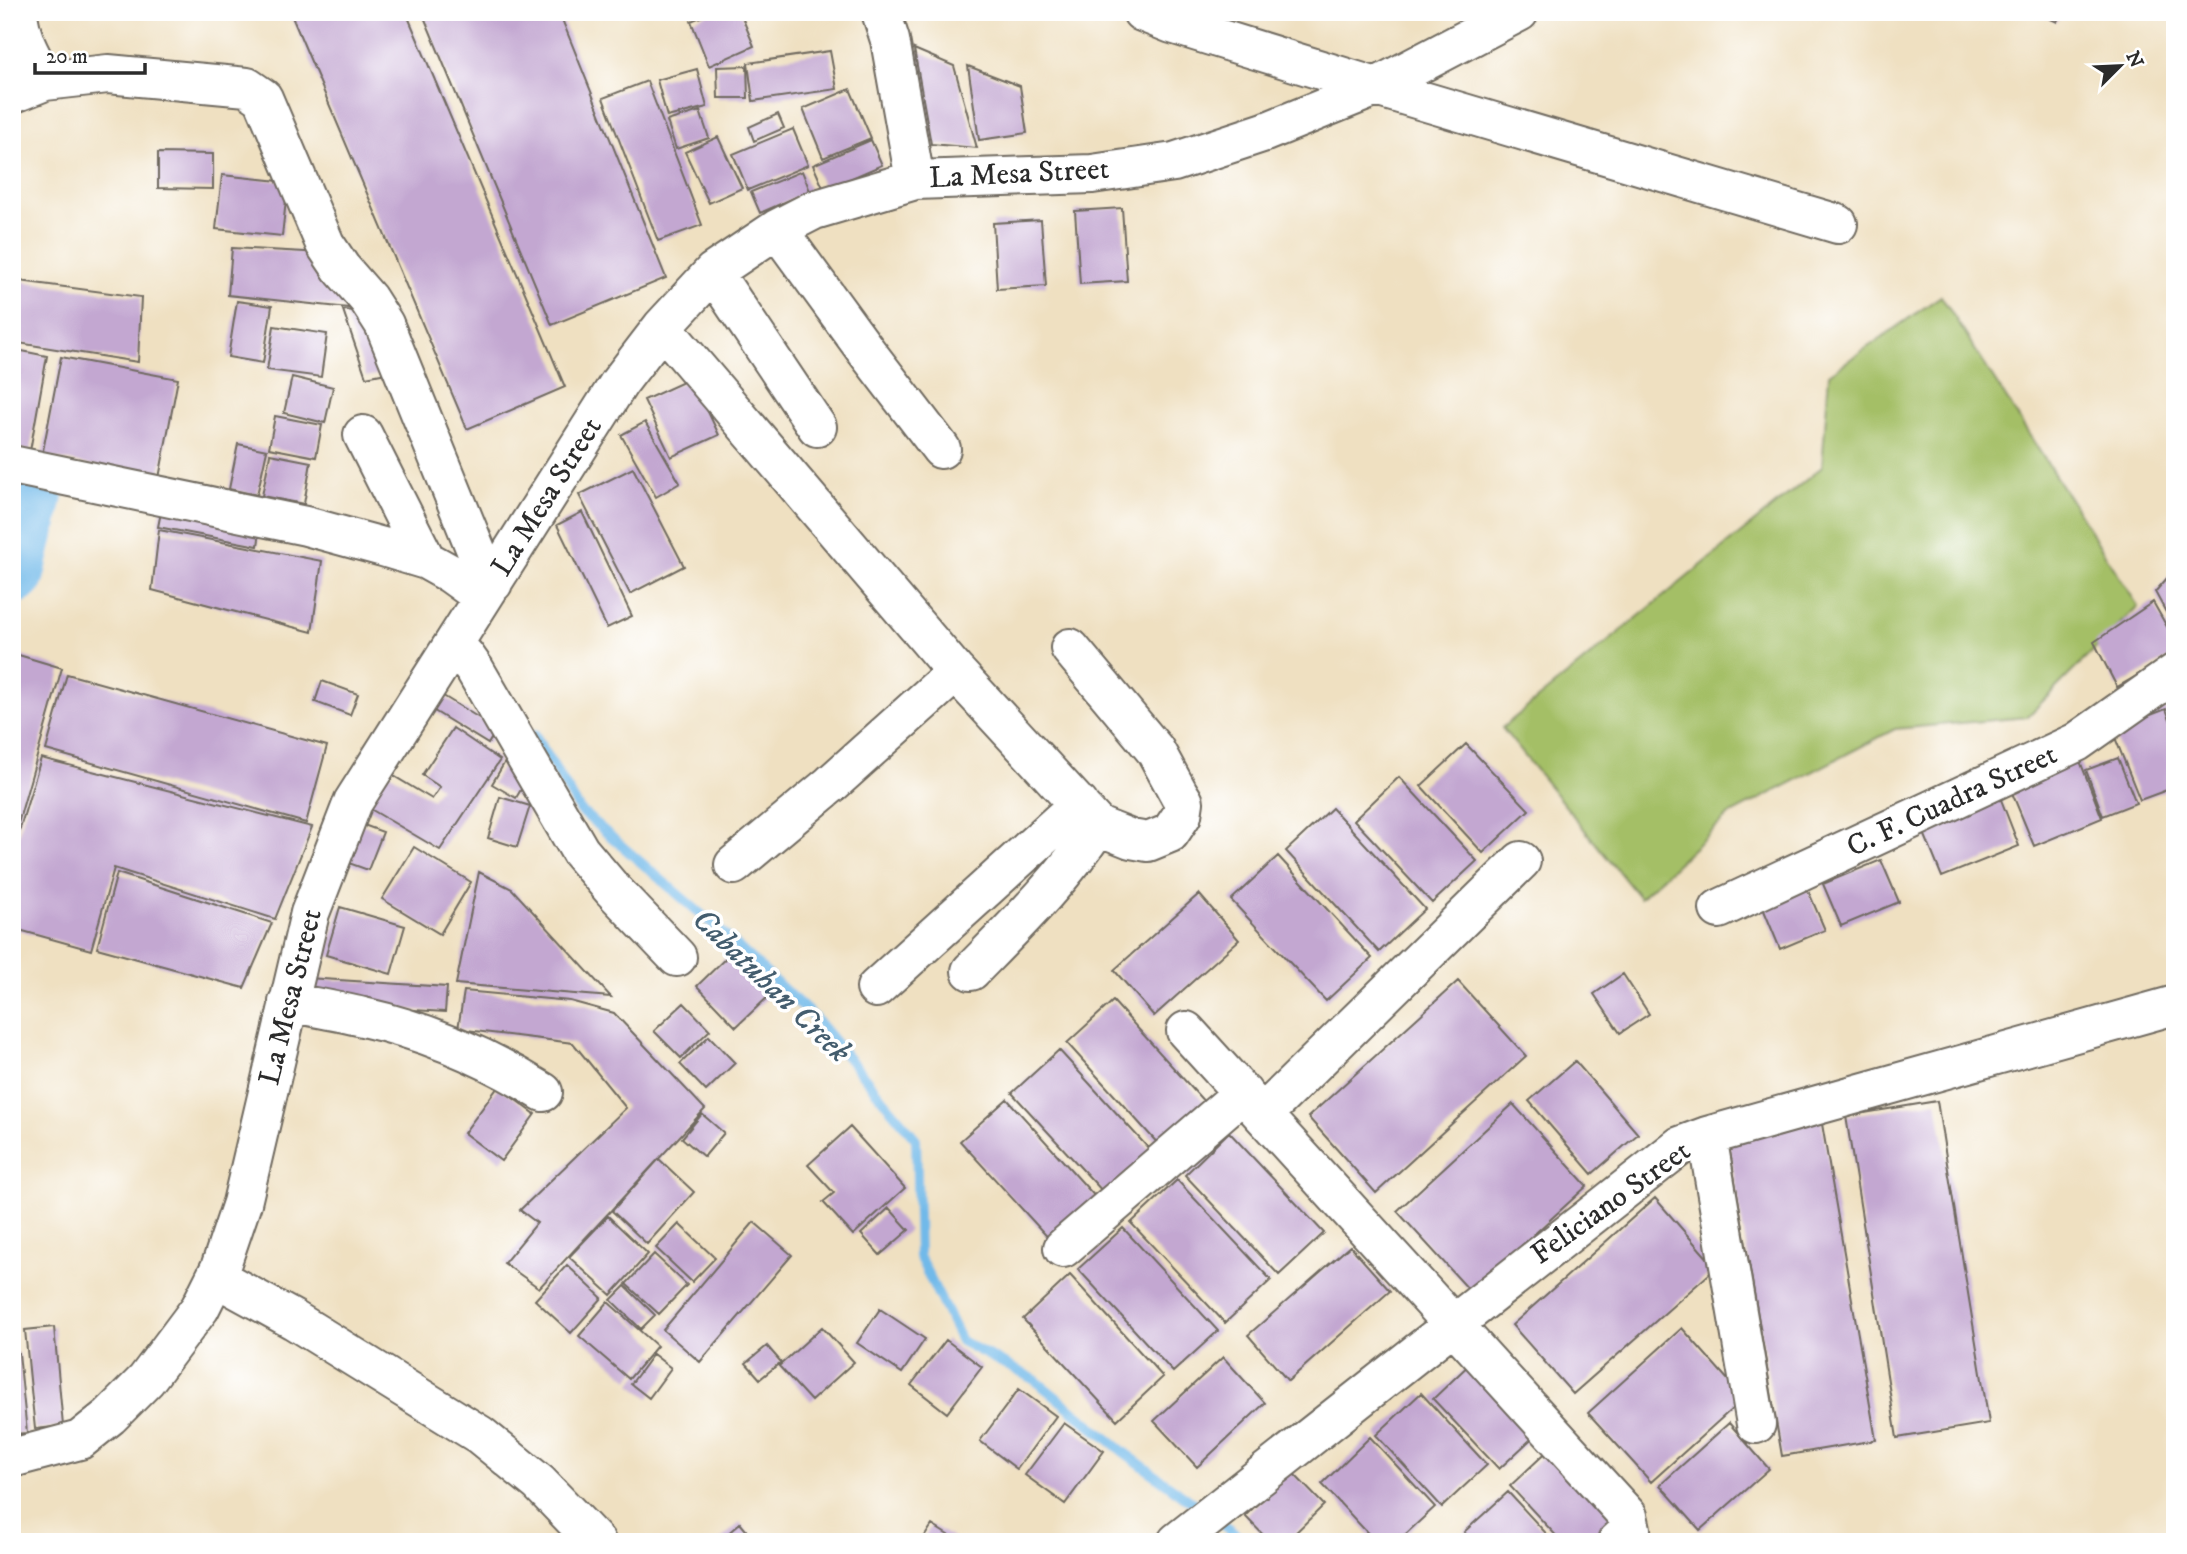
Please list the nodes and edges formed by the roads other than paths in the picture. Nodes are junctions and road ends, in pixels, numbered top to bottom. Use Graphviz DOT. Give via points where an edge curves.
graph roads {
  1 [pos="18,12"];
  2 [pos="881,12"];
  3 [pos="1142,12"];
  4 [pos="1519,12"];
  5 [pos="29,87"];
  6 [pos="1376,87"];
  7 [pos="915,180"];
  8 [pos="1838,224"];
  9 [pos="777,229"];
  10 [pos="713,272"];
  11 [pos="662,327"];
  12 [pos="817,427"];
  13 [pos="363,435"];
  14 [pos="941,449"];
  15 [pos="12,464"];
  16 [pos="426,560"];
  17 [pos="474,612"];
  18 [pos="1070,648"];
  19 [pos="956,672"];
  20 [pos="2175,673"];
  21 [pos="1088,815"];
  22 [pos="1521,861"];
  23 [pos="734,864"];
  24 [pos="1719,909"];
  25 [pos="677,957"];
  26 [pos="971,971"];
  27 [pos="876,988"];
  28 [pos="288,1002"];
  29 [pos="2175,1005"];
  30 [pos="1186,1031"];
  31 [pos="543,1092"];
  32 [pos="1253,1103"];
  33 [pos="1707,1136"];
  34 [pos="1063,1248"];
  35 [pos="214,1280"];
  36 [pos="1454,1323"];
  37 [pos="1756,1424"];
  38 [pos="12,1458"];
  39 [pos="596,1542"];
  40 [pos="1177,1542"];
  41 [pos="1617,1542"];
  1 -- 5 [label="street"];
  2 -- 7 [label="street"];
  3 -- 6 [label="street"];
  4 -- 6 [label="street, La Mesa Street"];
  5 -- 17 [label="street" via="108,74 247,88 263,98 325,244 384,324 482,565"];
  6 -- 7 [label="street, La Mesa Street" via="1265,132 1174,162 1092,174"];
  6 -- 8 [label="street"];
  7 -- 9 [label="street, La Mesa Street" via="814,210"];
  9 -- 10 [label="street, La Mesa Street"];
  9 -- 14 [label="street"];
  10 -- 11 [label="street, La Mesa Street"];
  10 -- 12 [label="street"];
  11 -- 17 [label="street, La Mesa Street" via="619,383"];
  11 -- 19 [label="street"];
  13 -- 16 [label="street"];
  15 -- 16 [label="street" via="306,526"];
  16 -- 17 [label="street" via="451,574"];
  17 -- 25 [label="street" via="465,656 580,851"];
  17 -- 28 [label="street, La Mesa Street" via="354,802 310,914"];
  18 -- 21 [label="street" via="1155,750 1184,802 1182,815 1170,833 1148,842 1131,839"];
  19 -- 21 [label="street"];
  19 -- 23 [label="street"];
  20 -- 24 [label="street, C. F. Cuadra Street" via="2077,742"];
  21 -- 26 [label="street" via="1078,856"];
  21 -- 27 [label="street"];
  22 -- 32 [label="street"];
  28 -- 31 [label="street" via="365,1017 422,1035 511,1071"];
  28 -- 35 [label="street, La Mesa Street" via="242,1203"];
  29 -- 33 [label="street, Feliciano Street"];
  30 -- 32 [label="street"];
  32 -- 34 [label="street"];
  32 -- 36 [label="street"];
  33 -- 36 [label="street, Feliciano Street" via="1680,1146"];
  33 -- 37 [label="street"];
  35 -- 38 [label="street, La Mesa Street" via="200,1308 146,1380 110,1416 80,1440"];
  35 -- 39 [label="street" via="294,1320 480,1435 539,1483"];
  36 -- 40 [label="street, Feliciano Street"];
  36 -- 41 [label="street" via="1628,1516 1631,1529"];
}
